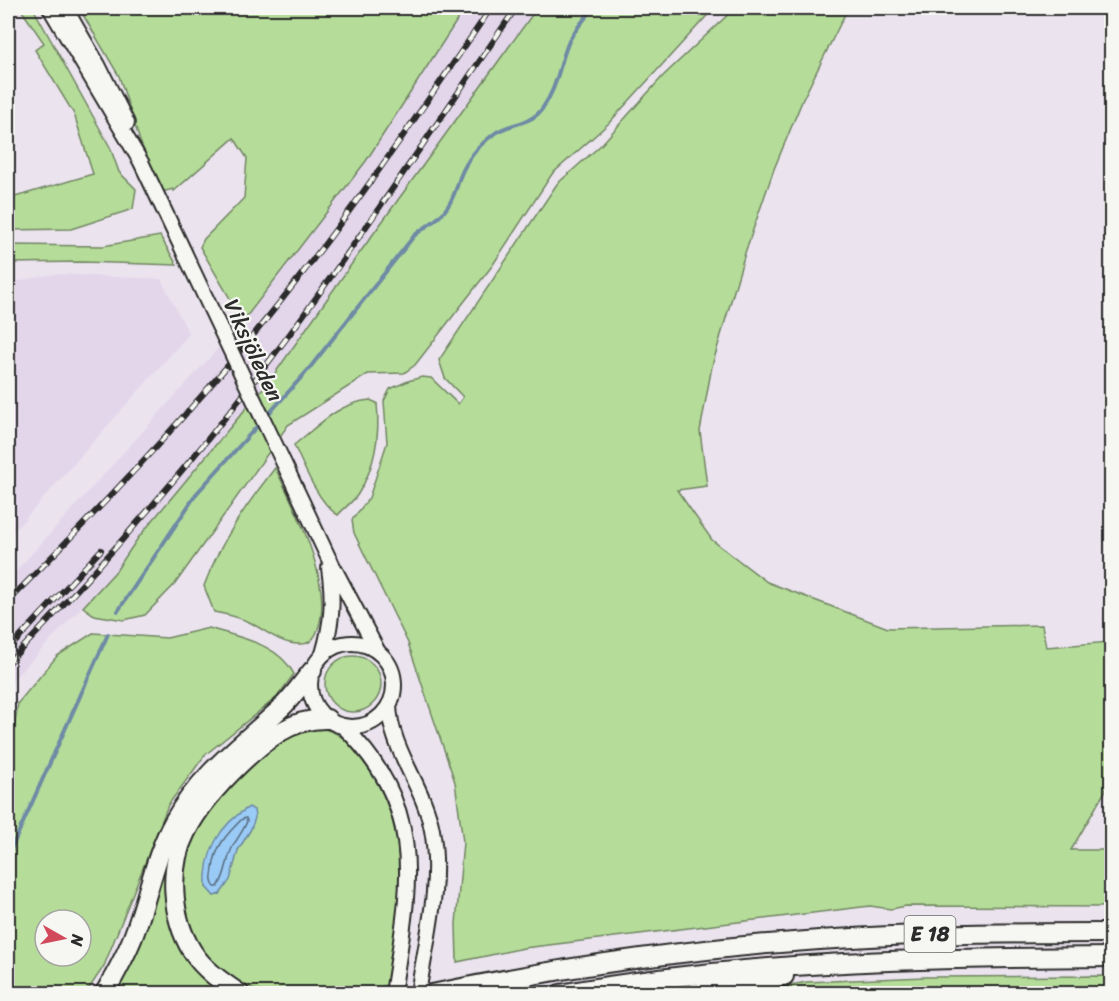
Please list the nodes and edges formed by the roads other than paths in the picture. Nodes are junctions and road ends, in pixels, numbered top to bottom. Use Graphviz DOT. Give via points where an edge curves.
graph roads {
  1 [pos="50,8"];
  2 [pos="65,8"];
  3 [pos="141,162"];
  4 [pos="328,557"];
  5 [pos="377,650"];
  6 [pos="323,654"];
  7 [pos="312,671"];
  8 [pos="389,705"];
  9 [pos="335,723"];
  10 [pos="1112,933"];
  11 [pos="1112,957"];
  12 [pos="865,960"];
  13 [pos="104,993"];
  14 [pos="240,993"];
  15 [pos="393,993"];
  16 [pos="418,993"];
  17 [pos="434,993"];
  18 [pos="560,993"];
  19 [pos="689,993"];
  1 -- 3 [label="main road, Viksjöleden"];
  2 -- 3 [label="main road, Viksjöleden" via="116,100"];
  3 -- 4 [label="main road, Viksjöleden, bridge"];
  4 -- 5 [label="main road, Viksjöleden"];
  4 -- 6 [label="main road, Viksjöleden" via="333,603"];
  5 -- 6 [label="main road" via="349,642"];
  5 -- 8 [label="main road" via="393,672 395,687"];
  6 -- 7 [label="main road"];
  7 -- 9 [label="main road" via="311,694 317,708"];
  7 -- 13 [label="highway" via="281,708 224,758 174,821 133,938"];
  8 -- 9 [label="main road" via="370,723 357,727"];
  8 -- 16 [label="main road" via="394,736 418,787 432,830 435,884"];
  9 -- 14 [label="highway" via="305,720 256,749 208,798 185,833 175,868 177,914 192,951 202,964"];
  9 -- 15 [label="main road" via="364,746 381,770 392,792 407,844 407,901"];
  10 -- 17 [label="highway, E 18" via="950,933 749,946 657,955"];
  11 -- 12 [label="highway, E 18"];
  12 -- 18 [label="highway, E 18" via="749,968"];
  12 -- 19 [label="highway"];
}
